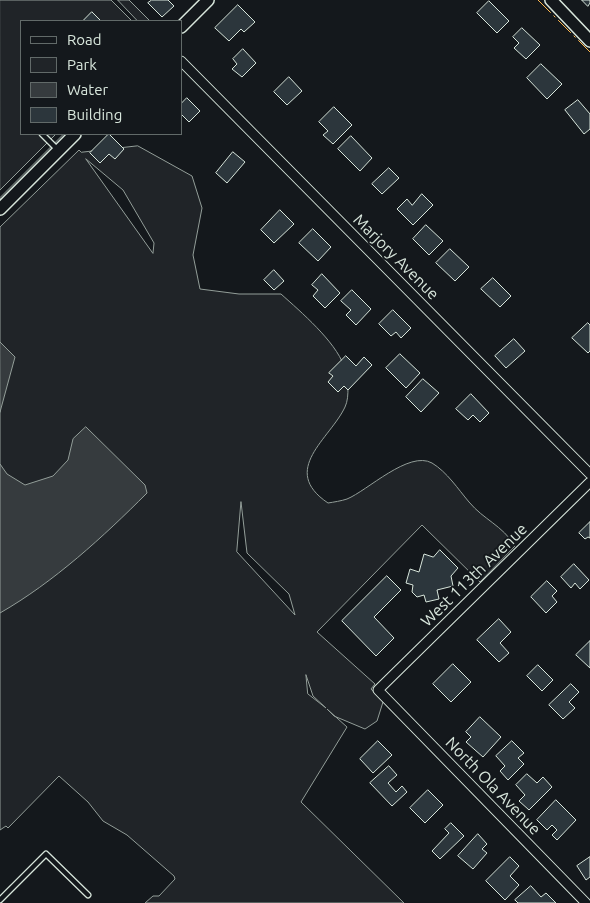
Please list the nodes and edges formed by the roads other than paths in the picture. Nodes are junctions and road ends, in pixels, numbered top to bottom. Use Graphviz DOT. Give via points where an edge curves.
graph roads {
  1 [pos="551,0"];
  2 [pos="206,1"];
  3 [pos="182,26"];
  4 [pos="590,40"];
  5 [pos="182,62"];
  6 [pos="43,135"];
  7 [pos="74,135"];
  8 [pos="58,150"];
  9 [pos="0,209"];
  10 [pos="590,474"];
  11 [pos="590,482"];
  12 [pos="378,690"];
  13 [pos="88,895"];
  14 [pos="0,900"];
  15 [pos="586,903"];
  1 -- 4 [label="street"];
  2 -- 3 [label="street"];
  5 -- 10 [label="street, Marjory Avenue"];
  6 -- 8 [label="lane"];
  7 -- 8 [label="street"];
  8 -- 9 [label="street"];
  11 -- 12 [label="street, West 113th Avenue"];
  12 -- 15 [label="street, North Ola Avenue"];
  13 -- 14 [label="lane" via="46,854"];
}
